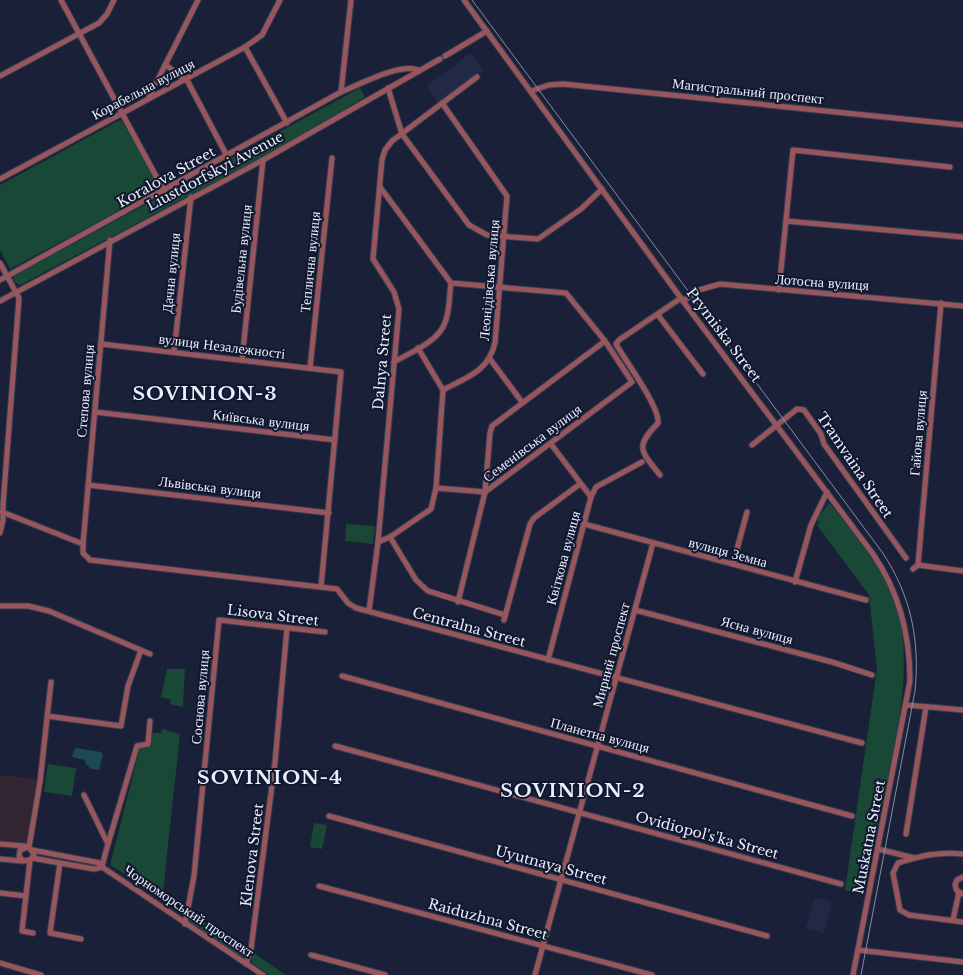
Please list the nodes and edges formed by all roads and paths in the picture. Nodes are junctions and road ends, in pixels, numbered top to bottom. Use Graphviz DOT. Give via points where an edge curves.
graph roads {
  1 [pos="61,0"];
  2 [pos="114,0"];
  3 [pos="198,0"];
  4 [pos="280,0"];
  5 [pos="351,0"];
  6 [pos="464,0"];
  7 [pos="487,31"];
  8 [pos="79,34"];
  9 [pos="245,47"];
  10 [pos="166,65"];
  11 [pos="419,70"];
  12 [pos="0,76"];
  13 [pos="476,77"];
  14 [pos="184,79"];
  15 [pos="388,88"];
  16 [pos="531,91"];
  17 [pos="341,92"];
  18 [pos="149,97"];
  19 [pos="442,103"];
  20 [pos="122,113"];
  21 [pos="287,123"];
  22 [pos="963,125"];
  23 [pos="402,134"];
  24 [pos="227,156"];
  25 [pos="332,158"];
  26 [pos="263,160"];
  27 [pos="950,167"];
  28 [pos="0,179"];
  29 [pos="380,187"];
  30 [pos="602,189"];
  31 [pos="164,191"];
  32 [pos="191,197"];
  33 [pos="786,221"];
  34 [pos="504,236"];
  35 [pos="963,237"];
  36 [pos="110,240"];
  37 [pos="0,263"];
  38 [pos="7,276"];
  39 [pos="0,280"];
  40 [pos="451,283"];
  41 [pos="500,286"];
  42 [pos="779,290"];
  43 [pos="17,291"];
  44 [pos="682,299"];
  45 [pos="0,301"];
  46 [pos="941,303"];
  47 [pos="963,306"];
  48 [pos="658,315"];
  49 [pos="605,341"];
  50 [pos="101,344"];
  51 [pos="418,348"];
  52 [pos="174,352"];
  53 [pos="490,359"];
  54 [pos="242,360"];
  55 [pos="394,362"];
  56 [pos="310,368"];
  57 [pos="702,374"];
  58 [pos="443,390"];
  59 [pos="522,402"];
  60 [pos="95,412"];
  61 [pos="777,424"];
  62 [pos="335,440"];
  63 [pos="551,444"];
  64 [pos="752,446"];
  65 [pos="642,462"];
  66 [pos="660,475"];
  67 [pos="88,484"];
  68 [pos="580,484"];
  69 [pos="436,488"];
  70 [pos="485,492"];
  71 [pos="827,492"];
  72 [pos="591,497"];
  73 [pos="1,512"];
  74 [pos="747,512"];
  75 [pos="329,513"];
  76 [pos="584,524"];
  77 [pos="0,533"];
  78 [pos="390,537"];
  79 [pos="378,542"];
  80 [pos="653,543"];
  81 [pos="82,544"];
  82 [pos="906,558"];
  83 [pos="733,564"];
  84 [pos="963,570"];
  85 [pos="796,582"];
  86 [pos="321,587"];
  87 [pos="866,600"];
  88 [pos="458,602"];
  89 [pos="0,606"];
  90 [pos="634,610"];
  91 [pos="369,612"];
  92 [pos="219,620"];
  93 [pos="287,628"];
  94 [pos="325,632"];
  95 [pos="141,650"];
  96 [pos="150,654"];
  97 [pos="548,660"];
  98 [pos="872,674"];
  99 [pos="342,676"];
  100 [pos="616,678"];
  101 [pos="51,682"];
  102 [pos="907,704"];
  103 [pos="926,707"];
  104 [pos="963,710"];
  105 [pos="48,716"];
  106 [pos="150,721"];
  107 [pos="862,743"];
  108 [pos="335,746"];
  109 [pos="598,746"];
  110 [pos="84,795"];
  111 [pos="580,812"];
  112 [pos="329,816"];
  113 [pos="852,816"];
  114 [pos="906,834"];
  115 [pos="0,844"];
  116 [pos="108,844"];
  117 [pos="878,849"];
  118 [pos="29,852"];
  119 [pos="963,854"];
  120 [pos="915,858"];
  121 [pos="0,859"];
  122 [pos="22,860"];
  123 [pos="60,864"];
  124 [pos="102,867"];
  125 [pos="963,877"];
  126 [pos="562,879"];
  127 [pos="841,884"];
  128 [pos="319,886"];
  129 [pos="0,893"];
  130 [pos="961,893"];
  131 [pos="26,896"];
  132 [pos="953,920"];
  133 [pos="963,922"];
  134 [pos="185,924"];
  135 [pos="33,933"];
  136 [pos="767,936"];
  137 [pos="81,939"];
  138 [pos="543,946"];
  139 [pos="858,950"];
  140 [pos="311,955"];
  141 [pos="963,962"];
  142 [pos="0,963"];
  143 [pos="246,964"];
  144 [pos="41,975"];
  145 [pos="262,975"];
  146 [pos="385,975"];
  147 [pos="535,975"];
  148 [pos="652,975"];
  149 [pos="853,975"];
  1 -- 8 [label="street"];
  2 -- 8 [label="street" via="103,19"];
  3 -- 10 [label="street"];
  4 -- 9 [label="street, Корабельна вулиця" via="262,35"];
  5 -- 17 [label="street"];
  6 -- 7 [label="street, Prymiska Street"];
  7 -- 11 [label="street, Liustdorfskyi Avenue"];
  7 -- 16 [label="street, Prymiska Street"];
  8 -- 12 [label="street"];
  8 -- 20 [label="street"];
  9 -- 14 [label="street, Корабельна вулиця"];
  9 -- 21 [label="street"];
  10 -- 14 [label="street"];
  10 -- 18 [label="street"];
  11 -- 15 [label="street, Liustdorfskyi Avenue"];
  11 -- 17 [label="street, Koralova Street" via="406,68 394,71"];
  13 -- 19 [label="street, Dalnya Street"];
  14 -- 18 [label="street, Корабельна вулиця"];
  14 -- 24 [label="street"];
  15 -- 23 [label="street"];
  15 -- 26 [label="street, Liustdorfskyi Avenue"];
  16 -- 22 [label="street, Магистральний проспект" via="563,84"];
  16 -- 30 [label="street, Prymiska Street"];
  17 -- 21 [label="street, Koralova Street"];
  18 -- 20 [label="street, Корабельна вулиця"];
  19 -- 23 [label="street, Dalnya Street"];
  19 -- 34 [label="street, Леонідівська вулиця" via="506,192"];
  20 -- 28 [label="street, Корабельна вулиця"];
  20 -- 31 [label="street"];
  21 -- 24 [label="street, Koralova Street"];
  23 -- 29 [label="street, Dalnya Street" via="385,150"];
  23 -- 34 [label="street" via="469,226 483,234"];
  24 -- 31 [label="street, Koralova Street"];
  25 -- 56 [label="street, Теплична вулиця"];
  26 -- 32 [label="street, Liustdorfskyi Avenue"];
  26 -- 54 [label="street, Будівельна вулиця"];
  27 -- 33 [label="street" via="793,150"];
  29 -- 40 [label="street"];
  29 -- 55 [label="street, Dalnya Street" via="373,259 398,302"];
  30 -- 34 [label="street" via="542,237"];
  30 -- 44 [label="street, Prymiska Street"];
  31 -- 38 [label="street, Koralova Street"];
  32 -- 36 [label="street, Liustdorfskyi Avenue"];
  32 -- 52 [label="street, Дачна вулиця"];
  33 -- 35 [label="street"];
  33 -- 42 [label="street"];
  34 -- 41 [label="street, Леонідівська вулиця"];
  36 -- 43 [label="street, Liustdorfskyi Avenue"];
  36 -- 50 [label="street, Степова вулиця"];
  37 -- 38 [label="street"];
  38 -- 39 [label="street, Koralova Street"];
  38 -- 43 [label="street"];
  40 -- 41 [label="street"];
  40 -- 51 [label="street" via="444,325 436,336"];
  41 -- 49 [label="street" via="566,293"];
  41 -- 53 [label="street, Леонідівська вулиця" via="495,343"];
  42 -- 44 [label="street, Лотосна вулиця" via="720,284"];
  42 -- 46 [label="street, Лотосна вулиця"];
  43 -- 45 [label="street, Liustdorfskyi Avenue"];
  43 -- 73 [label="street" via="19,298"];
  44 -- 48 [label="street, Лотосна вулиця"];
  44 -- 61 [label="street, Prymiska Street"];
  46 -- 47 [label="street, Лотосна вулиця"];
  46 -- 84 [label="street, Гайова вулиця" via="915,567"];
  48 -- 57 [label="street"];
  48 -- 66 [label="street, Лотосна вулиця" via="616,344 658,416 658,422 644,437 642,445 646,458"];
  49 -- 59 [label="street"];
  49 -- 63 [label="street, Семенівська вулиця" via="632,382"];
  50 -- 52 [label="street, вулиця Незалежності"];
  50 -- 60 [label="street, Степова вулиця"];
  51 -- 55 [label="street"];
  51 -- 58 [label="street"];
  52 -- 54 [label="street, вулиця Незалежності"];
  53 -- 58 [label="street, Леонідівська вулиця" via="482,369"];
  53 -- 59 [label="street"];
  54 -- 56 [label="street, вулиця Незалежності"];
  55 -- 79 [label="street, Dalnya Street"];
  56 -- 62 [label="street, вулиця Незалежності" via="341,372"];
  58 -- 69 [label="street"];
  59 -- 70 [label="street" via="495,422 491,429"];
  60 -- 62 [label="street, Київська вулиця"];
  60 -- 67 [label="street, Степова вулиця"];
  61 -- 64 [label="street"];
  61 -- 71 [label="street, Prymiska Street"];
  61 -- 82 [label="street, Tramvaina Street" via="798,408 804,410 824,444"];
  62 -- 75 [label="street"];
  63 -- 68 [label="street, Квіткова вулиця"];
  63 -- 70 [label="street, Семенівська вулиця"];
  65 -- 72 [label="street" via="596,487"];
  67 -- 75 [label="street, Львівська вулиця"];
  67 -- 81 [label="street, Степова вулиця"];
  68 -- 72 [label="street, Квіткова вулиця"];
  68 -- 88 [label="street" via="530,524 504,617"];
  69 -- 70 [label="street, Семенівська вулиця"];
  69 -- 78 [label="street" via="428,513"];
  70 -- 88 [label="street"];
  71 -- 85 [label="street" via="811,525"];
  71 -- 102 [label="street, Prymiska Street" via="873,554 894,590 908,643 910,681"];
  72 -- 76 [label="street, Квіткова вулиця"];
  73 -- 77 [label="street"];
  73 -- 81 [label="street"];
  74 -- 83 [label="street"];
  75 -- 86 [label="street"];
  76 -- 80 [label="street, вулиця Земна"];
  76 -- 97 [label="street, Квіткова вулиця"];
  78 -- 79 [label="street"];
  78 -- 88 [label="street" via="422,587"];
  79 -- 91 [label="street, Dalnya Street"];
  80 -- 83 [label="street, вулиця Земна"];
  80 -- 90 [label="street, Мирний проспект"];
  81 -- 86 [label="street, Centralna Street" via="86,557 94,561"];
  83 -- 85 [label="street, вулиця Земна"];
  85 -- 87 [label="street, вулиця Земна"];
  86 -- 91 [label="street, Centralna Street" via="337,589 351,605"];
  89 -- 95 [label="street" via="28,606 49,611"];
  90 -- 98 [label="street, Ясна вулиця"];
  90 -- 100 [label="street, Мирний проспект"];
  91 -- 97 [label="street, Centralna Street"];
  92 -- 93 [label="street, Lisova Street"];
  92 -- 134 [label="street, Соснова вулиця" via="194,876"];
  93 -- 94 [label="street, Lisova Street"];
  93 -- 143 [label="street, Klenova Street" via="275,762 251,950"];
  95 -- 96 [label="street"];
  95 -- 105 [label="street" via="128,686 121,726"];
  97 -- 100 [label="street, Centralna Street"];
  99 -- 109 [label="street, Планетна вулиця"];
  100 -- 107 [label="street, Centralna Street"];
  100 -- 109 [label="street, Мирний проспект"];
  101 -- 105 [label="street"];
  102 -- 103 [label="street"];
  102 -- 117 [label="street, Muskatna Street"];
  103 -- 104 [label="street"];
  103 -- 114 [label="street"];
  105 -- 118 [label="street"];
  106 -- 116 [label="street" via="148,744 137,746"];
  108 -- 111 [label="street, Ovidiopol's'ka Street"];
  109 -- 111 [label="street, Мирний проспект"];
  109 -- 113 [label="street, Планетна вулиця"];
  110 -- 116 [label="street"];
  111 -- 126 [label="street, Мирний проспект"];
  111 -- 127 [label="street, Ovidiopol's'ka Street"];
  112 -- 126 [label="street, Uyutnaya Street"];
  115 -- 118 [label="street"];
  116 -- 124 [label="street"];
  117 -- 120 [label="street"];
  117 -- 139 [label="street, Muskatna Street"];
  118 -- 122 [label="street"];
  118 -- 122 [label="street" via="18,853"];
  118 -- 123 [label="street"];
  118 -- 124 [label="street, Чорноморський проспект" via="100,863"];
  118 -- 131 [label="street"];
  119 -- 120 [label="street" via="944,852"];
  120 -- 132 [label="street" via="894,868 896,900 900,910 909,915"];
  121 -- 122 [label="street"];
  123 -- 124 [label="street" via="98,870"];
  123 -- 137 [label="street" via="50,934"];
  124 -- 134 [label="street, Чорноморський проспект"];
  125 -- 130 [label="street" via="956,883"];
  126 -- 136 [label="street, Uyutnaya Street"];
  126 -- 138 [label="street, Мирний проспект"];
  128 -- 138 [label="street, Raiduzhna Street"];
  129 -- 131 [label="street"];
  130 -- 132 [label="street"];
  131 -- 135 [label="street" via="22,931"];
  132 -- 133 [label="street"];
  134 -- 143 [label="street, Чорноморський проспект"];
  138 -- 147 [label="street, Мирний проспект"];
  138 -- 148 [label="street, Raiduzhna Street"];
  139 -- 141 [label="street"];
  139 -- 149 [label="street, Muskatna Street"];
  140 -- 146 [label="street"];
  142 -- 144 [label="street"];
  143 -- 145 [label="street, Чорноморський проспект"];
}
